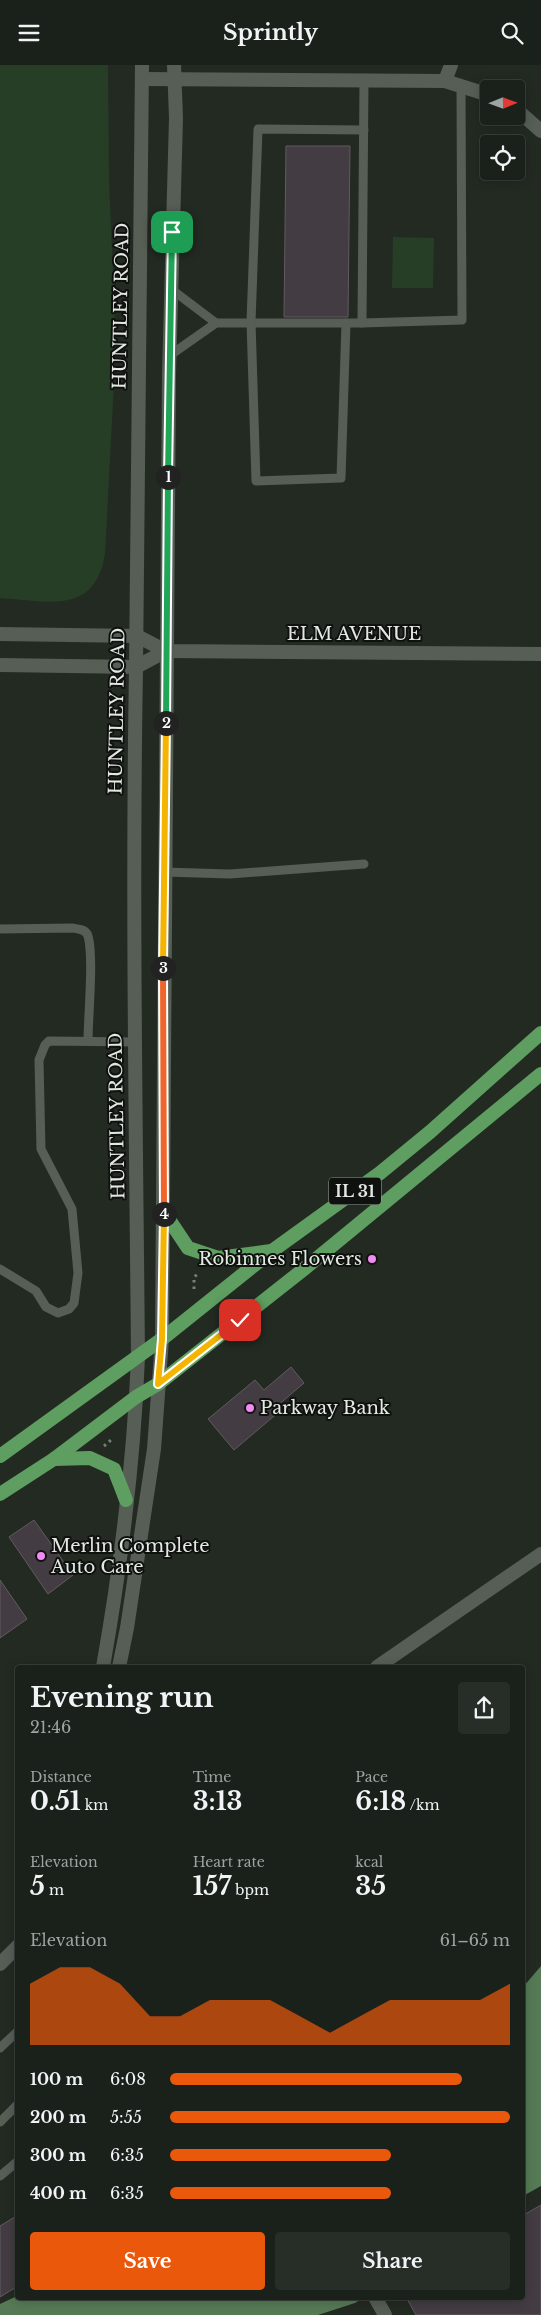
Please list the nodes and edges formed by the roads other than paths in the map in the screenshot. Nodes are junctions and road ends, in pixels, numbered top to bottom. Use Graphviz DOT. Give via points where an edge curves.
graph roads {
  1 [pos="451,65"];
  2 [pos="142,72"];
  3 [pos="174,72"];
  4 [pos="364,81"];
  5 [pos="445,81"];
  6 [pos="461,86"];
  7 [pos="480,92"];
  8 [pos="525,117"];
  9 [pos="364,130"];
  10 [pos="541,131"];
  11 [pos="171,289"];
  12 [pos="251,322"];
  13 [pos="216,323"];
  14 [pos="346,323"];
  15 [pos="362,323"];
  16 [pos="169,356"];
  17 [pos="0,634"];
  18 [pos="137,636"];
  19 [pos="166,651"];
  20 [pos="541,654"];
  21 [pos="0,665"];
  22 [pos="136,667"];
  23 [pos="364,864"];
  24 [pos="164,872"];
  25 [pos="0,929"];
  26 [pos="541,1033"];
  27 [pos="88,1041"];
  28 [pos="135,1042"];
  29 [pos="541,1074"];
  30 [pos="164,1212"];
  31 [pos="272,1251"];
  32 [pos="0,1269"];
  33 [pos="162,1339"];
  34 [pos="138,1357"];
  35 [pos="158,1384"];
  36 [pos="136,1397"];
  37 [pos="0,1456"];
  38 [pos="54,1459"];
  39 [pos="0,1494"];
  40 [pos="126,1500"];
  41 [pos="541,1554"];
  42 [pos="103,1665"];
  43 [pos="119,1665"];
  44 [pos="380,1665"];
  45 [pos="15,1949"];
  46 [pos="0,1964"];
  47 [pos="15,2034"];
  48 [pos="0,2048"];
  49 [pos="15,2107"];
  50 [pos="0,2122"];
  51 [pos="15,2164"];
  52 [pos="0,2177"];
  53 [pos="377,2300"];
  54 [pos="385,2315"];
  1 -- 5 [label="street"];
  2 -- 3 [label="street"];
  2 -- 18 [label="street, HUNTLEY ROAD"];
  3 -- 4 [label="street"];
  3 -- 11 [label="street" via="176,118"];
  4 -- 5 [label="street"];
  4 -- 9 [label="lane"];
  5 -- 6 [label="street"];
  6 -- 7 [label="street"];
  6 -- 15 [label="lane" via="462,320"];
  8 -- 10 [label="street"];
  9 -- 12 [label="lane" via="258,129"];
  9 -- 15 [label="lane"];
  11 -- 13 [label="lane"];
  11 -- 16 [label="street"];
  12 -- 13 [label="lane"];
  12 -- 14 [label="lane"];
  12 -- 14 [label="lane" via="256,481 341,478"];
  13 -- 16 [label="lane"];
  14 -- 15 [label="lane"];
  16 -- 19 [label="street"];
  17 -- 18 [label="street, ELM AVENUE"];
  18 -- 19 [label="street, ELM AVENUE"];
  18 -- 22 [label="street, HUNTLEY ROAD"];
  19 -- 20 [label="street, ELM AVENUE"];
  19 -- 22 [label="street, ELM AVENUE"];
  19 -- 24 [label="street"];
  21 -- 22 [label="street, ELM AVENUE"];
  22 -- 28 [label="street, HUNTLEY ROAD"];
  23 -- 24 [label="lane" via="230,874"];
  24 -- 30 [label="street"];
  25 -- 27 [label="lane" via="72,928 83,930 88,935"];
  26 -- 31 [label="main road, IL 31" via="380,1173"];
  27 -- 28 [label="lane"];
  27 -- 32 [label="lane" via="49,1041 39,1060 41,1149 72,1209 78,1273 74,1303 58,1313 46,1307 36,1291"];
  28 -- 34 [label="street, HUNTLEY ROAD"];
  29 -- 35 [label="main road"];
  30 -- 31 [label="main road" via="188,1248 218,1258"];
  30 -- 33 [label="street"];
  31 -- 33 [label="main road, IL 31"];
  33 -- 34 [label="main road, IL 31"];
  33 -- 35 [label="street"];
  34 -- 36 [label="street, HUNTLEY ROAD"];
  34 -- 37 [label="main road, IL 31"];
  35 -- 36 [label="main road"];
  35 -- 43 [label="street" via="154,1449"];
  36 -- 38 [label="main road"];
  36 -- 40 [label="street, HUNTLEY ROAD"];
  38 -- 39 [label="main road"];
  38 -- 40 [label="main road" via="90,1458 114,1469"];
  40 -- 42 [label="street, HUNTLEY ROAD"];
  41 -- 44 [label="street"];
  45 -- 46 [label="street"];
  47 -- 48 [label="lane"];
  49 -- 50 [label="lane"];
  51 -- 52 [label="lane"];
  53 -- 54 [label="street"];
}
